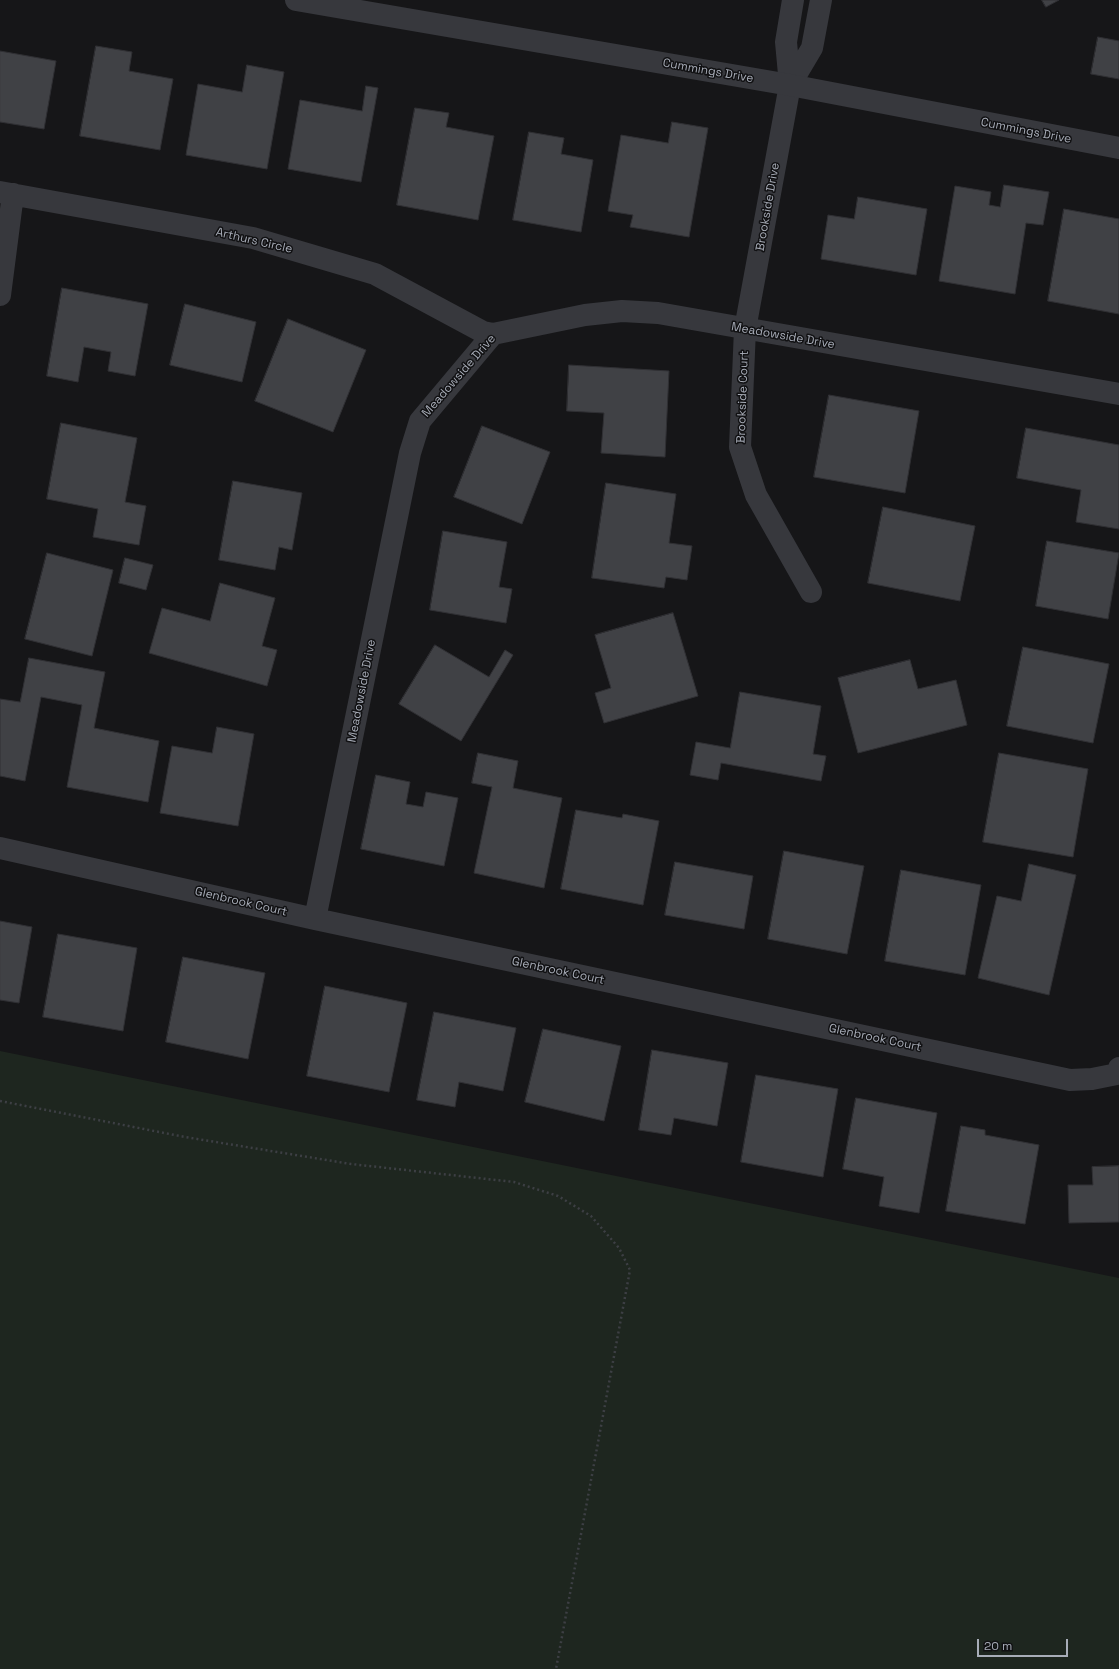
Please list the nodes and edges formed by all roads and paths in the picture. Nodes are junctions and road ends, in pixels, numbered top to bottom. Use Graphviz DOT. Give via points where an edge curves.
graph roads {
  1 [pos="296,0"];
  2 [pos="793,0"];
  3 [pos="821,0"];
  4 [pos="350,5"];
  5 [pos="790,85"];
  6 [pos="1119,148"];
  7 [pos="6,193"];
  8 [pos="0,295"];
  9 [pos="745,329"];
  10 [pos="493,334"];
  11 [pos="1119,394"];
  12 [pos="811,592"];
  13 [pos="0,848"];
  14 [pos="315,919"];
  15 [pos="1118,1071"];
  16 [pos="0,1101"];
  17 [pos="556,1669"];
  1 -- 4 [label="street, Cummings Drive"];
  2 -- 5 [label="street, Brookside Drive" via="786,42"];
  3 -- 5 [label="street, Brookside Drive" via="812,48"];
  4 -- 5 [label="street, Cummings Drive"];
  5 -- 6 [label="street, Cummings Drive"];
  5 -- 9 [label="street, Brookside Drive"];
  7 -- 8 [label="street"];
  7 -- 10 [label="street, Arthurs Circle" via="261,240 375,274 483,332"];
  9 -- 10 [label="street, Meadowside Drive" via="658,313 622,311 585,315"];
  9 -- 11 [label="street, Meadowside Drive"];
  9 -- 12 [label="street, Brookside Court" via="740,447 756,495"];
  10 -- 14 [label="street, Meadowside Drive" via="420,421 412,446"];
  13 -- 14 [label="street, Glenbrook Court"];
  14 -- 15 [label="street, Glenbrook Court" via="1070,1080 1092,1080"];
  16 -- 17 [label="path" via="185,1137 351,1164 514,1182 558,1196 591,1216 619,1248 630,1270"];
}
